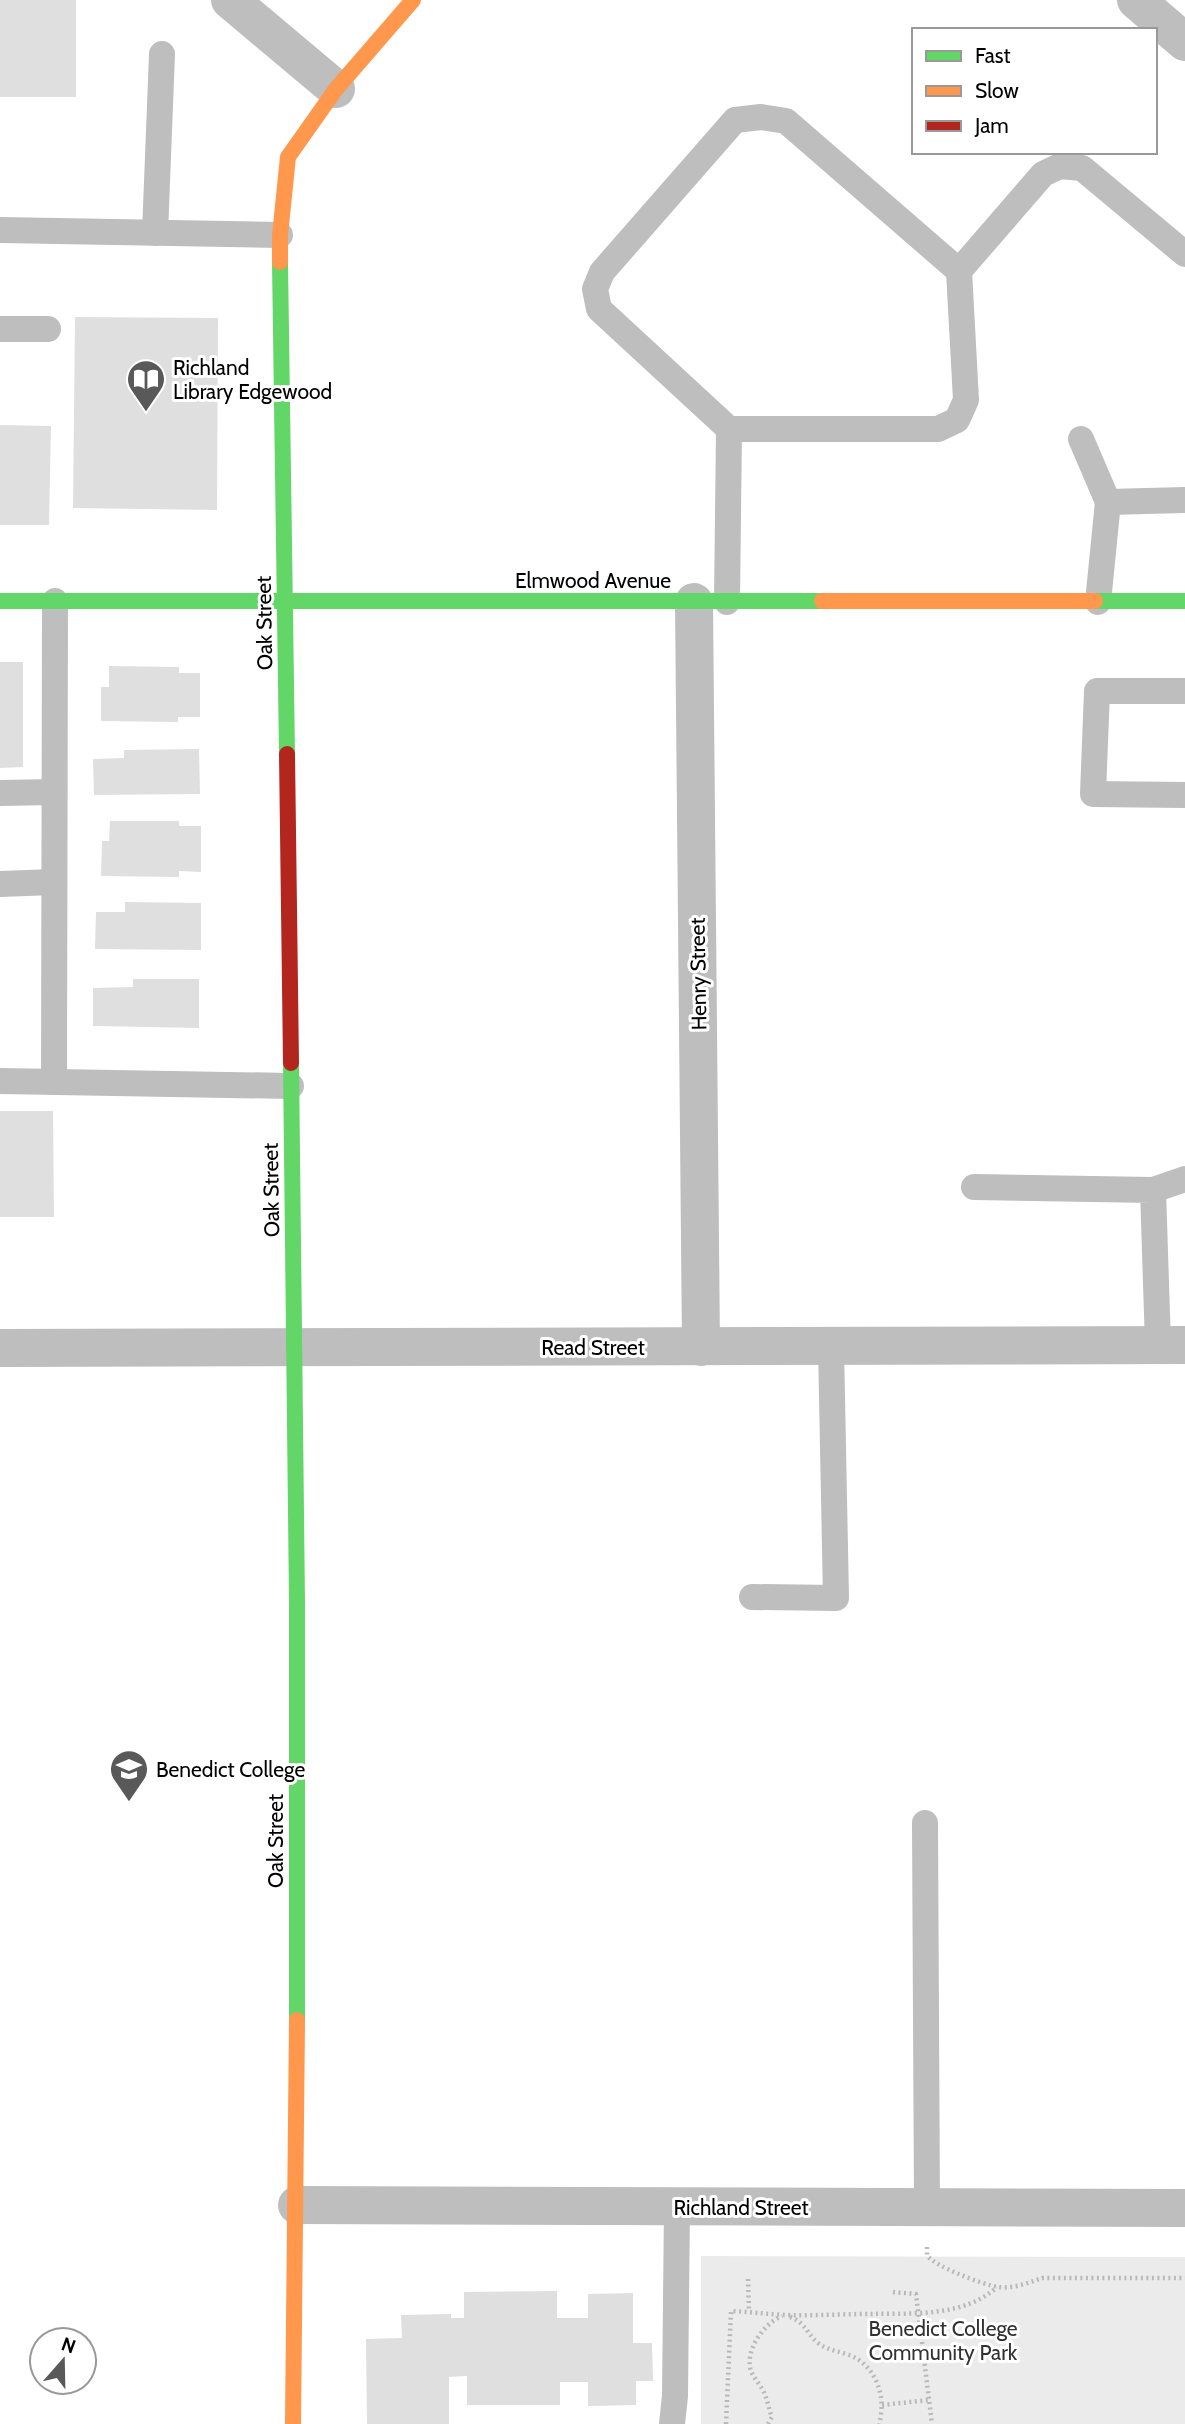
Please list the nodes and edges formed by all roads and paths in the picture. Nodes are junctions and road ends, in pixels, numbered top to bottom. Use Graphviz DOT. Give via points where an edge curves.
graph roads {
  1 [pos="230,0"];
  2 [pos="413,0"];
  3 [pos="1136,0"];
  4 [pos="1185,42"];
  5 [pos="162,54"];
  6 [pos="336,89"];
  7 [pos="0,230"];
  8 [pos="155,233"];
  9 [pos="280,234"];
  10 [pos="1185,254"];
  11 [pos="959,271"];
  12 [pos="0,329"];
  13 [pos="48,330"];
  14 [pos="729,429"];
  15 [pos="1081,439"];
  16 [pos="1185,500"];
  17 [pos="1108,502"];
  18 [pos="0,601"];
  19 [pos="55,601"];
  20 [pos="285,601"];
  21 [pos="1098,601"];
  22 [pos="1185,601"];
  23 [pos="711,602"];
  24 [pos="1185,691"];
  25 [pos="54,792"];
  26 [pos="0,793"];
  27 [pos="1185,796"];
  28 [pos="54,882"];
  29 [pos="0,884"];
  30 [pos="0,1081"];
  31 [pos="54,1082"];
  32 [pos="291,1086"];
  33 [pos="1185,1179"];
  34 [pos="974,1187"];
  35 [pos="1153,1190"];
  36 [pos="1171,1345"];
  37 [pos="831,1346"];
  38 [pos="295,1347"];
  39 [pos="701,1347"];
  40 [pos="0,1348"];
  41 [pos="752,1597"];
  42 [pos="925,1823"];
  43 [pos="297,2205"];
  44 [pos="677,2206"];
  45 [pos="927,2207"];
  46 [pos="1185,2208"];
  47 [pos="927,2245"];
  48 [pos="1185,2278"];
  49 [pos="748,2279"];
  50 [pos="997,2287"];
  51 [pos="893,2292"];
  52 [pos="749,2312"];
  53 [pos="917,2313"];
  54 [pos="786,2315"];
  55 [pos="929,2400"];
  56 [pos="882,2405"];
  57 [pos="293,2424"];
  58 [pos="672,2424"];
  59 [pos="726,2424"];
  60 [pos="768,2424"];
  61 [pos="879,2424"];
  62 [pos="932,2424"];
  1 -- 6 [label="street"];
  2 -- 6 [label="street, Oak Street"];
  3 -- 4 [label="street"];
  5 -- 8 [label="lane"];
  6 -- 9 [label="street, Oak Street" via="288,157"];
  7 -- 8 [label="lane"];
  8 -- 9 [label="lane"];
  9 -- 20 [label="street, Oak Street"];
  10 -- 11 [label="lane" via="1082,168 1060,166 1043,174"];
  11 -- 14 [label="lane" via="966,400 957,420 938,429"];
  11 -- 14 [label="lane" via="786,121 761,117 735,120 602,272 595,289 599,309"];
  12 -- 13 [label="lane"];
  14 -- 23 [label="lane"];
  15 -- 17 [label="lane"];
  16 -- 17 [label="lane"];
  17 -- 21 [label="lane"];
  18 -- 19 [label="street, Elmwood Avenue"];
  19 -- 20 [label="street, Elmwood Avenue"];
  19 -- 25 [label="lane"];
  20 -- 23 [label="street, Elmwood Avenue"];
  20 -- 32 [label="street, Oak Street"];
  21 -- 22 [label="street, Elmwood Avenue"];
  21 -- 23 [label="street, Elmwood Avenue"];
  23 -- 39 [label="street, Henry Street"];
  24 -- 27 [label="lane" via="1097,691 1093,794"];
  25 -- 26 [label="lane"];
  25 -- 28 [label="lane"];
  28 -- 29 [label="lane"];
  28 -- 31 [label="lane"];
  30 -- 31 [label="lane"];
  31 -- 32 [label="lane"];
  32 -- 38 [label="street, Oak Street"];
  33 -- 35 [label="lane"];
  34 -- 35 [label="lane"];
  35 -- 36 [label="lane"];
  36 -- 37 [label="street, Read Street"];
  37 -- 39 [label="street, Read Street"];
  37 -- 41 [label="lane" via="836,1598"];
  38 -- 39 [label="street, Read Street"];
  38 -- 40 [label="street, Read Street"];
  38 -- 43 [label="street, Oak Street"];
  42 -- 45 [label="lane"];
  43 -- 44 [label="street, Richland Street"];
  43 -- 57 [label="street, Oak Street"];
  44 -- 45 [label="street, Richland Street"];
  44 -- 58 [label="lane"];
  45 -- 46 [label="street, Richland Street"];
  47 -- 50 [label="path" via="927,2255 935,2263"];
  48 -- 50 [label="path" via="1042,2278"];
  49 -- 52 [label="path"];
  50 -- 53 [label="path" via="974,2302"];
  51 -- 53 [label="path" via="916,2294"];
  52 -- 54 [label="path"];
  52 -- 59 [label="path" via="731,2311"];
  53 -- 54 [label="path"];
  53 -- 55 [label="path"];
  54 -- 56 [label="path" via="797,2319 818,2344 860,2359 870,2368"];
  54 -- 60 [label="path" via="765,2328 750,2354 751,2374 765,2394 772,2417"];
  55 -- 56 [label="path"];
  55 -- 62 [label="path"];
  56 -- 61 [label="path"];
}
